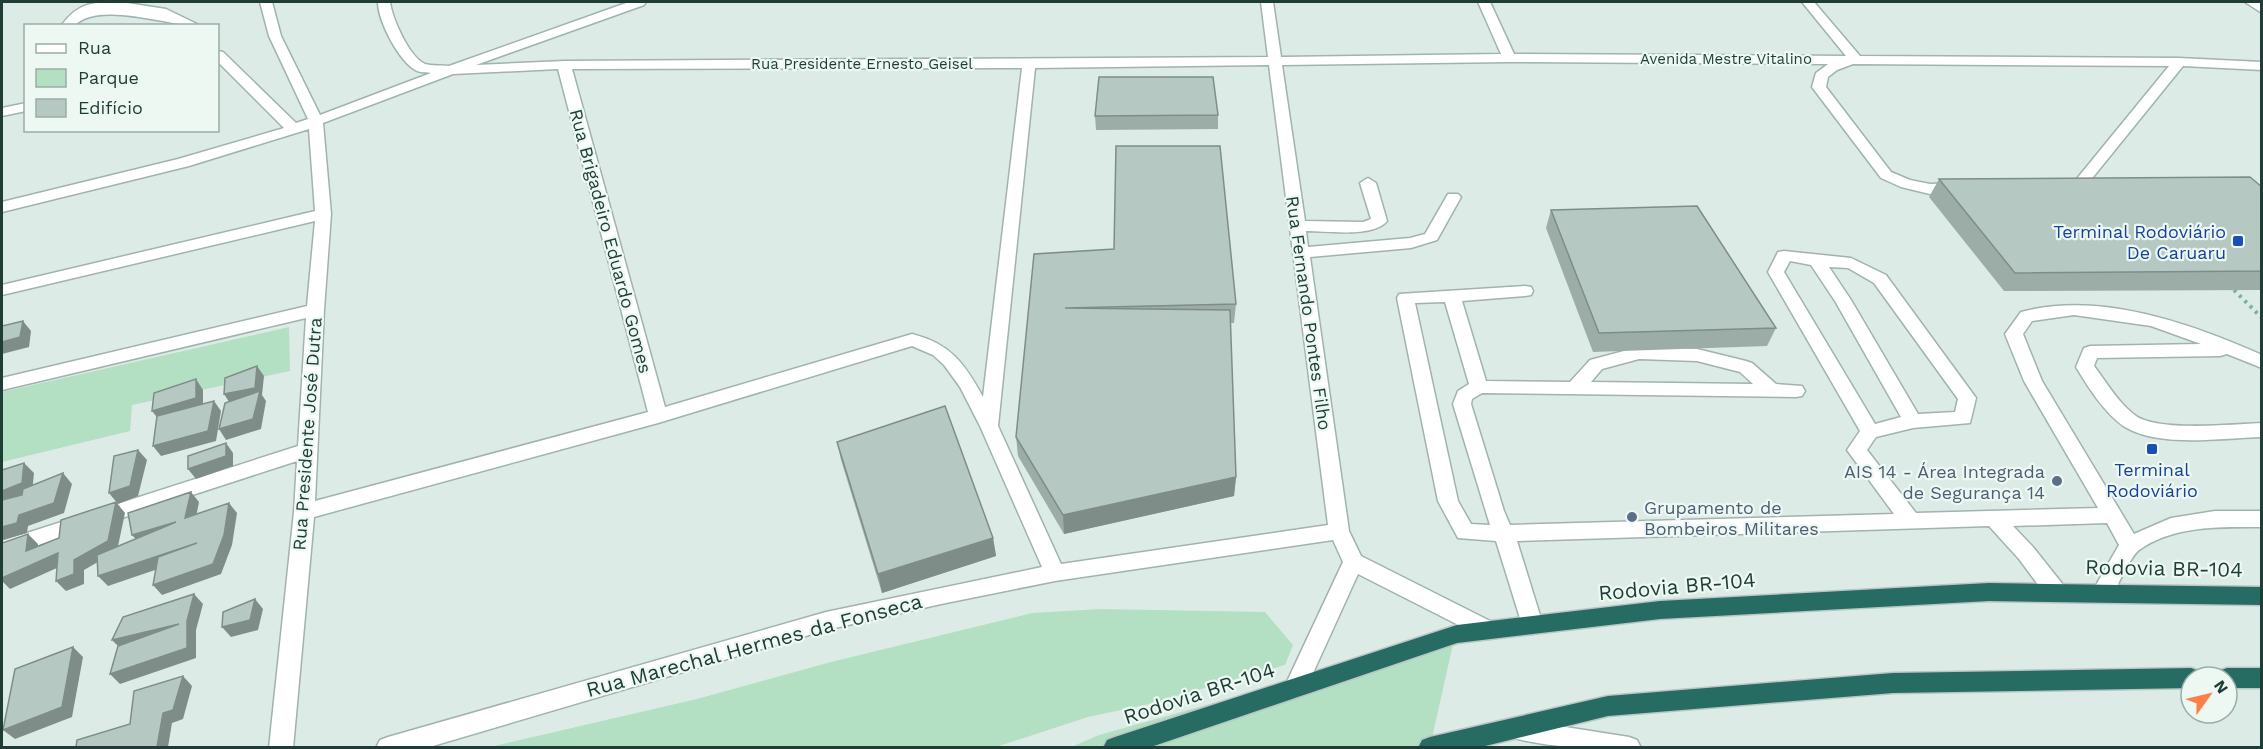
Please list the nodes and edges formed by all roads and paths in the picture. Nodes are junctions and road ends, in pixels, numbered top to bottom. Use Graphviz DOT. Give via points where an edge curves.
graph roads {
  1 [pos="266,2"];
  2 [pos="400,2"];
  3 [pos="640,2"];
  4 [pos="1267,2"];
  5 [pos="1484,2"];
  6 [pos="1808,2"];
  7 [pos="2251,2"];
  8 [pos="384,8"];
  9 [pos="2262,9"];
  10 [pos="68,24"];
  11 [pos="190,24"];
  12 [pos="1509,58"];
  13 [pos="2262,58"];
  14 [pos="219,60"];
  15 [pos="1856,60"];
  16 [pos="1273,62"];
  17 [pos="2179,62"];
  18 [pos="1029,64"];
  19 [pos="564,65"];
  20 [pos="2262,66"];
  21 [pos="450,70"];
  22 [pos="24,107"];
  23 [pos="2,112"];
  24 [pos="315,119"];
  25 [pos="293,129"];
  26 [pos="1368,183"];
  27 [pos="2055,187"];
  28 [pos="1978,188"];
  29 [pos="1453,197"];
  30 [pos="2,207"];
  31 [pos="323,214"];
  32 [pos="1296,226"];
  33 [pos="1300,253"];
  34 [pos="1818,261"];
  35 [pos="2,290"];
  36 [pos="2234,290"];
  37 [pos="1525,291"];
  38 [pos="1452,296"];
  39 [pos="315,310"];
  40 [pos="2262,318"];
  41 [pos="2235,350"];
  42 [pos="2262,362"];
  43 [pos="2,384"];
  44 [pos="1479,387"];
  45 [pos="1575,388"];
  46 [pos="1772,391"];
  47 [pos="1796,391"];
  48 [pos="658,416"];
  49 [pos="1912,421"];
  50 [pos="989,426"];
  51 [pos="2262,430"];
  52 [pos="1870,432"];
  53 [pos="308,450"];
  54 [pos="304,512"];
  55 [pos="2113,515"];
  56 [pos="1994,519"];
  57 [pos="2262,519"];
  58 [pos="1912,522"];
  59 [pos="1339,531"];
  60 [pos="1504,533"];
  61 [pos="2130,545"];
  62 [pos="2,549"];
  63 [pos="1353,562"];
  64 [pos="1055,573"];
  65 [pos="2056,592"];
  66 [pos="2103,592"];
  67 [pos="2262,596"];
  68 [pos="1532,625"];
  69 [pos="1488,630"];
  70 [pos="2179,678"];
  71 [pos="2239,678"];
  72 [pos="2262,678"];
  73 [pos="1295,688"];
  74 [pos="1510,729"];
  75 [pos="1457,740"];
  76 [pos="281,747"];
  77 [pos="388,747"];
  78 [pos="1114,747"];
  79 [pos="1431,747"];
  80 [pos="1479,747"];
  81 [pos="1629,747"];
  1 -- 24 [label="street" via="275,36"];
  2 -- 8 [label="street"];
  3 -- 21 [label="street" via="559,27"];
  4 -- 16 [label="street, Rua Fernando Pontes Filho"];
  5 -- 12 [label="street"];
  6 -- 15 [label="street"];
  7 -- 9 [label="street"];
  8 -- 21 [label="street" via="408,58 423,68"];
  10 -- 11 [label="street" via="83,9 126,5 160,11"];
  12 -- 15 [label="street, Avenida Mestre Vitalino"];
  12 -- 16 [label="street, Avenida Mestre Vitalino"];
  13 -- 17 [label="street, Avenida Mestre Vitalino"];
  14 -- 25 [label="street"];
  15 -- 17 [label="street, Avenida Mestre Vitalino"];
  15 -- 28 [label="street" via="1832,67 1821,76 1819,87 1886,175 1930,189"];
  16 -- 18 [label="street, Rua Presidente Ernesto Geisel"];
  16 -- 32 [label="street, Rua Fernando Pontes Filho"];
  17 -- 20 [label="street, Avenida Mestre Vitalino"];
  17 -- 27 [label="street" via="2080,184"];
  18 -- 19 [label="street, Rua Presidente Ernesto Geisel"];
  18 -- 50 [label="street"];
  19 -- 21 [label="street, Rua Presidente Ernesto Geisel"];
  19 -- 48 [label="street, Rua Brigadeiro Eduardo Gomes"];
  21 -- 24 [label="street"];
  22 -- 23 [label="street"];
  24 -- 25 [label="street"];
  24 -- 31 [label="street, Rua Presidente José Dutra"];
  25 -- 30 [label="street" via="227,151"];
  26 -- 32 [label="street" via="1379,220 1365,227"];
  29 -- 33 [label="street" via="1431,237 1411,243"];
  31 -- 35 [label="street"];
  31 -- 39 [label="street, Rua Presidente José Dutra"];
  32 -- 33 [label="street, Rua Fernando Pontes Filho"];
  33 -- 59 [label="street, Rua Fernando Pontes Filho"];
  34 -- 49 [label="street"];
  34 -- 49 [label="street" via="1851,263 1880,279 1967,398 1963,418"];
  34 -- 52 [label="street" via="1784,256 1776,272"];
  36 -- 40 [label="path"];
  37 -- 38 [label="street"];
  38 -- 44 [label="street"];
  38 -- 60 [label="street" via="1405,298 1448,501 1466,532"];
  39 -- 43 [label="street"];
  39 -- 53 [label="street, Rua Presidente José Dutra"];
  41 -- 42 [label="street"];
  41 -- 51 [label="street" via="2090,352 2085,367 2110,401 2136,425 2175,431"];
  41 -- 55 [label="street" via="2152,321 2074,309 2027,316 2014,334 2033,381"];
  44 -- 45 [label="street"];
  44 -- 60 [label="street" via="1464,396 1462,404"];
  45 -- 46 [label="street"];
  45 -- 46 [label="street" via="1596,364 1639,353 1697,355 1746,368"];
  46 -- 47 [label="street"];
  48 -- 50 [label="street" via="912,340 937,347 952,363"];
  48 -- 54 [label="street"];
  49 -- 52 [label="street"];
  50 -- 64 [label="street"];
  52 -- 58 [label="street" via="1857,450"];
  53 -- 54 [label="street, Rua Presidente José Dutra"];
  53 -- 62 [label="street"];
  54 -- 76 [label="street, Rua Presidente José Dutra"];
  55 -- 56 [label="street"];
  55 -- 61 [label="street"];
  56 -- 58 [label="street"];
  56 -- 65 [label="street"];
  57 -- 61 [label="street" via="2215,519 2171,526"];
  58 -- 60 [label="street"];
  59 -- 63 [label="street, Rua Fernando Pontes Filho"];
  59 -- 64 [label="street, Rua Marechal Hermes da Fonseca"];
  60 -- 68 [label="street"];
  61 -- 66 [label="street"];
  63 -- 69 [label="street"];
  63 -- 73 [label="street"];
  64 -- 77 [label="street, Rua Marechal Hermes da Fonseca" via="826,621"];
  65 -- 66 [label="highway, Rodovia BR-104"];
  65 -- 68 [label="highway, Rodovia BR-104" via="1989,592 1660,610"];
  66 -- 67 [label="highway, Rodovia BR-104"];
  68 -- 69 [label="highway, Rodovia BR-104"];
  69 -- 73 [label="highway, Rodovia BR-104" via="1457,634"];
  70 -- 74 [label="highway" via="1893,683 1608,706"];
  71 -- 72 [label="highway"];
  73 -- 78 [label="highway, Rodovia BR-104"];
  74 -- 75 [label="highway"];
  74 -- 81 [label="street"];
  75 -- 79 [label="highway"];
  75 -- 80 [label="street"];
}
